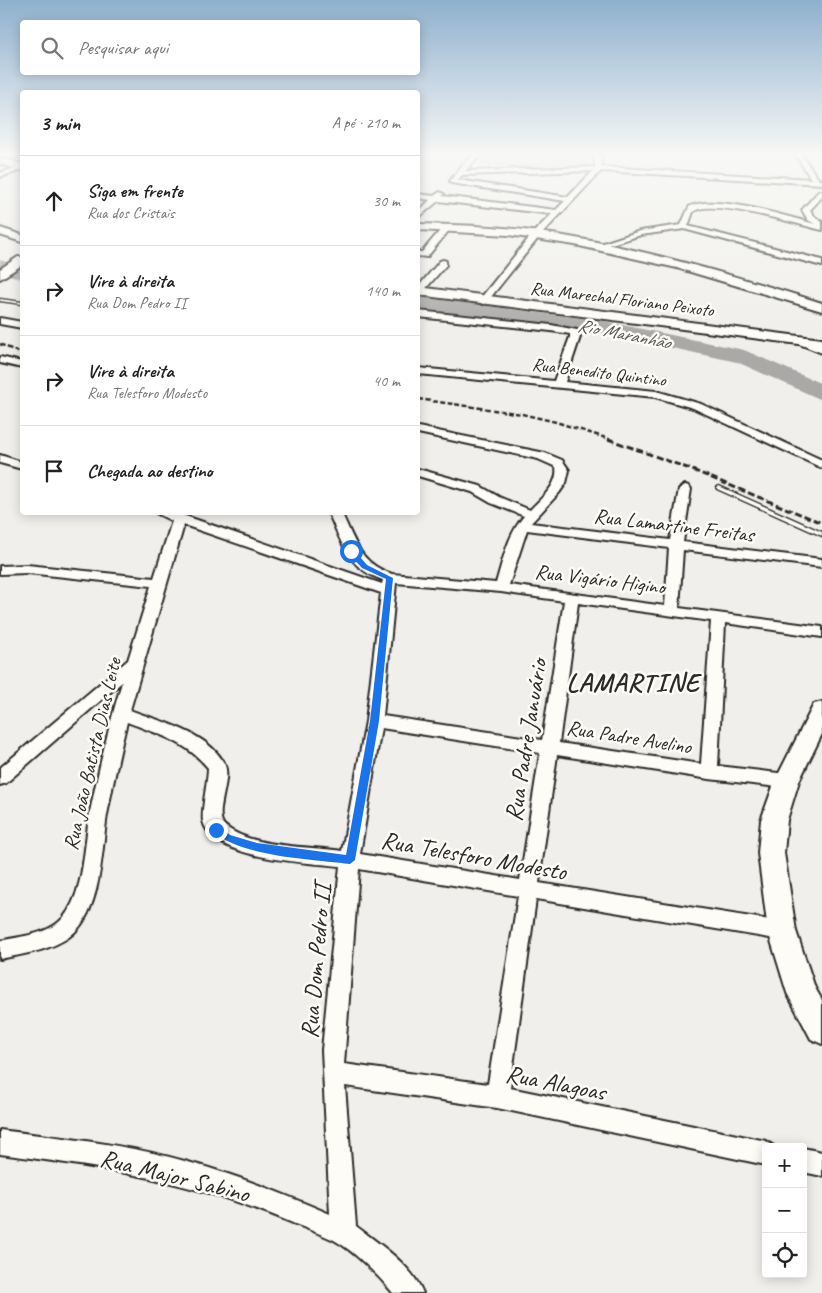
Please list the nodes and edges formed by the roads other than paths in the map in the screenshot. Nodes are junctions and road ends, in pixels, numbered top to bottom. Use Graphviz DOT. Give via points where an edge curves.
graph roads {
  1 [pos="555,214"];
  2 [pos="689,214"];
  3 [pos="766,214"];
  4 [pos="809,214"];
  5 [pos="822,226"];
  6 [pos="420,227"];
  7 [pos="684,228"];
  8 [pos="446,229"];
  9 [pos="0,231"];
  10 [pos="536,235"];
  11 [pos="20,238"];
  12 [pos="598,246"];
  13 [pos="421,254"];
  14 [pos="20,261"];
  15 [pos="822,263"];
  16 [pos="0,275"];
  17 [pos="420,290"];
  18 [pos="420,292"];
  19 [pos="0,300"];
  20 [pos="483,300"];
  21 [pos="20,303"];
  22 [pos="822,307"];
  23 [pos="420,314"];
  24 [pos="0,321"];
  25 [pos="575,321"];
  26 [pos="20,325"];
  27 [pos="797,340"];
  28 [pos="822,343"];
  29 [pos="822,350"];
  30 [pos="0,360"];
  31 [pos="20,365"];
  32 [pos="420,371"];
  33 [pos="559,383"];
  34 [pos="420,430"];
  35 [pos="0,459"];
  36 [pos="822,464"];
  37 [pos="20,465"];
  38 [pos="420,473"];
  39 [pos="686,488"];
  40 [pos="719,488"];
  41 [pos="167,515"];
  42 [pos="335,515"];
  43 [pos="532,515"];
  44 [pos="179,520"];
  45 [pos="522,526"];
  46 [pos="822,534"];
  47 [pos="676,546"];
  48 [pos="0,561"];
  49 [pos="822,563"];
  50 [pos="27,569"];
  51 [pos="0,570"];
  52 [pos="383,580"];
  53 [pos="159,583"];
  54 [pos="501,588"];
  55 [pos="572,598"];
  56 [pos="672,610"];
  57 [pos="718,618"];
  58 [pos="822,632"];
  59 [pos="134,663"];
  60 [pos="822,710"];
  61 [pos="122,712"];
  62 [pos="374,721"];
  63 [pos="548,747"];
  64 [pos="709,772"];
  65 [pos="0,778"];
  66 [pos="787,781"];
  67 [pos="350,860"];
  68 [pos="528,890"];
  69 [pos="782,931"];
  70 [pos="0,950"];
  71 [pos="822,1028"];
  72 [pos="333,1073"];
  73 [pos="497,1097"];
  74 [pos="0,1142"];
  75 [pos="762,1152"];
  76 [pos="807,1161"];
  77 [pos="822,1164"];
  78 [pos="344,1232"];
  79 [pos="410,1293"];
  1 -- 10 [label="street"];
  2 -- 7 [label="street"];
  3 -- 5 [label="street"];
  4 -- 5 [label="street"];
  6 -- 8 [label="main road"];
  7 -- 12 [label="street" via="640,233"];
  7 -- 15 [label="street"];
  8 -- 10 [label="main road"];
  8 -- 13 [label="street"];
  9 -- 11 [label="main road"];
  10 -- 12 [label="main road"];
  10 -- 20 [label="street"];
  12 -- 22 [label="main road" via="737,280"];
  13 -- 17 [label="street" via="445,260"];
  14 -- 16 [label="main road"];
  18 -- 20 [label="main road, Rua Marechal Floriano Peixoto"];
  19 -- 21 [label="lane"];
  20 -- 25 [label="main road, Rua Marechal Floriano Peixoto"];
  23 -- 25 [label="street" via="551,328"];
  24 -- 26 [label="street"];
  25 -- 27 [label="main road, Rua Marechal Floriano Peixoto"];
  25 -- 33 [label="street" via="575,337"];
  27 -- 28 [label="main road, Rua Marechal Floriano Peixoto"];
  27 -- 29 [label="street"];
  30 -- 31 [label="street"];
  32 -- 33 [label="street, Rua Benedito Quintino"];
  33 -- 36 [label="street, Rua Benedito Quintino" via="656,394 680,400"];
  34 -- 43 [label="street" via="541,456 559,463 564,472 558,486"];
  35 -- 37 [label="street"];
  38 -- 43 [label="street" via="476,489"];
  39 -- 47 [label="street"];
  40 -- 46 [label="lane"];
  41 -- 44 [label="street, Rua Vigário Higino"];
  42 -- 52 [label="street" via="356,559"];
  43 -- 45 [label="street"];
  44 -- 52 [label="street, Rua Vigário Higino"];
  44 -- 53 [label="street, Rua João Batista Dias Leite"];
  45 -- 47 [label="street, Rua Lamartine Freitas"];
  45 -- 54 [label="street"];
  47 -- 49 [label="street, Rua Lamartine Freitas"];
  47 -- 56 [label="street"];
  48 -- 50 [label="street"];
  50 -- 51 [label="street"];
  50 -- 53 [label="street"];
  52 -- 54 [label="street, Rua Vigário Higino"];
  52 -- 62 [label="street, Rua Dom Pedro II"];
  53 -- 59 [label="street, Rua João Batista Dias Leite"];
  54 -- 55 [label="street, Rua Vigário Higino"];
  55 -- 56 [label="street, Rua Vigário Higino"];
  55 -- 63 [label="street, Rua Padre Januário"];
  56 -- 57 [label="street, Rua Vigário Higino"];
  57 -- 58 [label="street, Rua Vigário Higino"];
  57 -- 64 [label="street"];
  59 -- 61 [label="street, Rua João Batista Dias Leite"];
  59 -- 65 [label="street"];
  60 -- 66 [label="main road"];
  61 -- 67 [label="street, Rua Telesforo Modesto" via="202,748 217,766 212,819 216,830 226,838 257,847"];
  61 -- 70 [label="street, Rua João Batista Dias Leite" via="97,820 85,897 77,913 61,932"];
  62 -- 63 [label="street, Rua Padre Avelino"];
  62 -- 67 [label="street, Rua Dom Pedro II"];
  63 -- 64 [label="street, Rua Padre Avelino"];
  63 -- 68 [label="street, Rua Padre Januário"];
  64 -- 66 [label="street, Rua Padre Avelino"];
  66 -- 69 [label="main road" via="774,820 770,853"];
  67 -- 68 [label="street, Rua Telesforo Modesto"];
  67 -- 72 [label="street, Rua Dom Pedro II"];
  68 -- 69 [label="street, Rua Telesforo Modesto"];
  68 -- 73 [label="street, Rua Padre Januário"];
  69 -- 71 [label="main road" via="802,993"];
  72 -- 73 [label="street, Rua Alagoas"];
  72 -- 78 [label="street, Rua Dom Pedro II"];
  73 -- 75 [label="street, Rua Alagoas"];
  74 -- 78 [label="street, Rua Major Sabino" via="92,1154 186,1173 262,1197"];
  76 -- 77 [label="street"];
  78 -- 79 [label="street, Rua Major Sabino" via="388,1267"];
}
